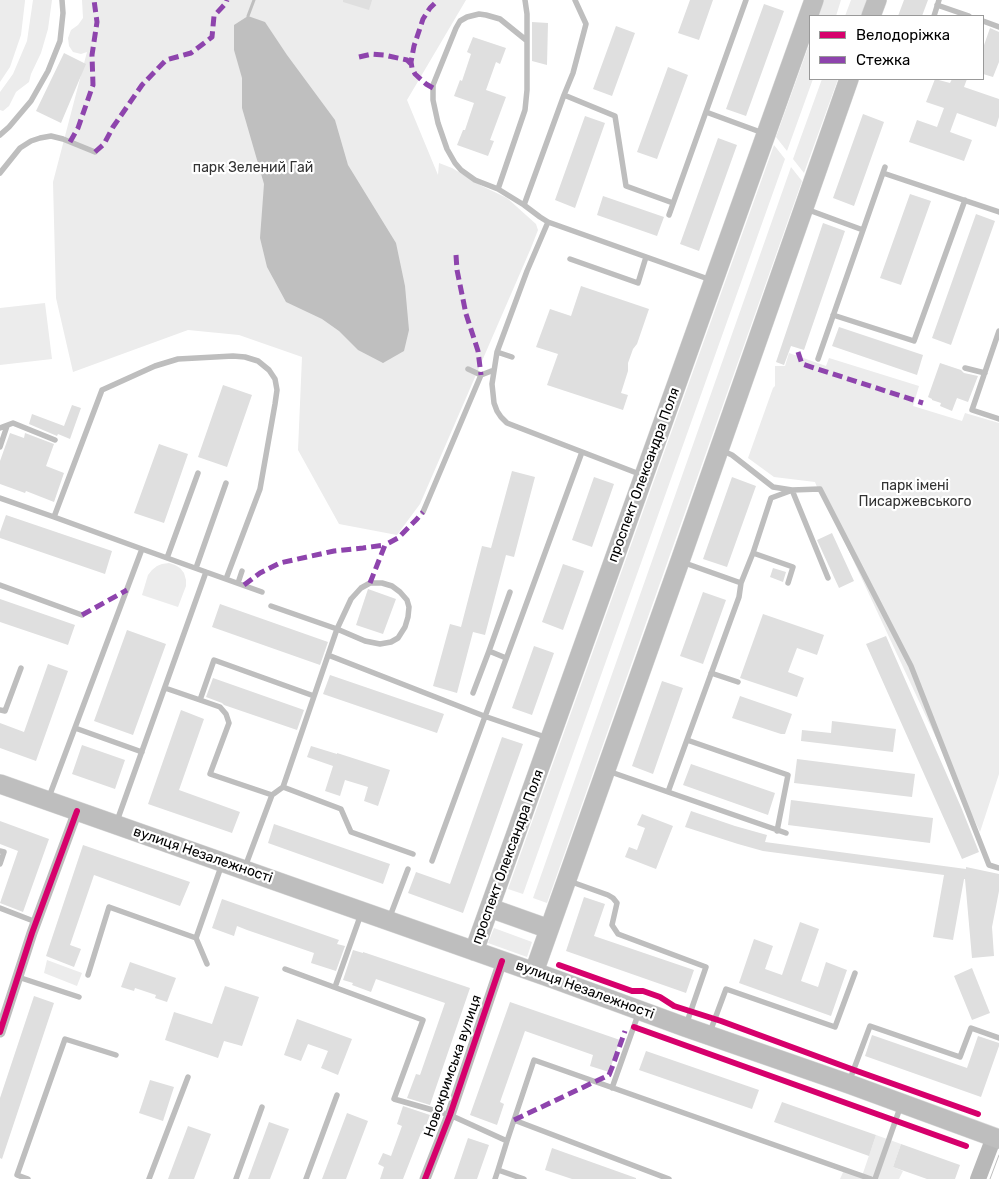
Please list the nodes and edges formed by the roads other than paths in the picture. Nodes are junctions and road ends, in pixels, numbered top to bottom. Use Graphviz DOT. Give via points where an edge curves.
graph roads {
  1 [pos="62,0"];
  2 [pos="526,0"];
  3 [pos="575,0"];
  4 [pos="746,0"];
  5 [pos="814,0"];
  6 [pos="877,0"];
  7 [pos="938,3"];
  8 [pos="871,15"];
  9 [pos="934,15"];
  10 [pos="967,15"];
  11 [pos="984,21"];
  12 [pos="999,26"];
  13 [pos="526,40"];
  14 [pos="849,80"];
  15 [pos="564,96"];
  16 [pos="706,112"];
  17 [pos="765,134"];
  18 [pos="0,135"];
  19 [pos="95,152"];
  20 [pos="0,174"];
  21 [pos="498,189"];
  22 [pos="965,200"];
  23 [pos="673,203"];
  24 [pos="524,205"];
  25 [pos="803,208"];
  26 [pos="999,212"];
  27 [pos="669,215"];
  28 [pos="548,222"];
  29 [pos="863,230"];
  30 [pos="646,257"];
  31 [pos="570,259"];
  32 [pos="713,281"];
  33 [pos="833,316"];
  34 [pos="999,331"];
  35 [pos="497,352"];
  36 [pos="512,358"];
  37 [pos="818,359"];
  38 [pos="965,368"];
  39 [pos="468,370"];
  40 [pos="494,370"];
  41 [pos="985,373"];
  42 [pos="481,375"];
  43 [pos="999,419"];
  44 [pos="7,426"];
  45 [pos="0,428"];
  46 [pos="55,440"];
  47 [pos="0,447"];
  48 [pos="719,450"];
  49 [pos="582,452"];
  50 [pos="198,473"];
  51 [pos="644,475"];
  52 [pos="226,483"];
  53 [pos="792,490"];
  54 [pos="0,498"];
  55 [pos="422,512"];
  56 [pos="54,517"];
  57 [pos="142,549"];
  58 [pos="752,553"];
  59 [pos="167,558"];
  60 [pos="680,561"];
  61 [pos="196,568"];
  62 [pos="242,571"];
  63 [pos="206,572"];
  64 [pos="828,578"];
  65 [pos="226,579"];
  66 [pos="238,583"];
  67 [pos="741,583"];
  68 [pos="788,583"];
  69 [pos="0,586"];
  70 [pos="262,592"];
  71 [pos="510,592"];
  72 [pos="270,606"];
  73 [pos="82,615"];
  74 [pos="337,630"];
  75 [pos="489,651"];
  76 [pos="328,655"];
  77 [pos="506,658"];
  78 [pos="21,668"];
  79 [pos="711,673"];
  80 [pos="738,682"];
  81 [pos="165,688"];
  82 [pos="473,693"];
  83 [pos="314,696"];
  84 [pos="200,700"];
  85 [pos="0,710"];
  86 [pos="484,716"];
  87 [pos="75,728"];
  88 [pos="550,739"];
  89 [pos="687,740"];
  90 [pos="142,752"];
  91 [pos="605,770"];
  92 [pos="0,784"];
  93 [pos="284,787"];
  94 [pos="668,792"];
  95 [pos="272,795"];
  96 [pos="48,801"];
  97 [pos="77,811"];
  98 [pos="116,825"];
  99 [pos="777,831"];
  100 [pos="786,833"];
  101 [pos="0,851"];
  102 [pos="413,854"];
  103 [pos="432,861"];
  104 [pos="223,862"];
  105 [pos="0,864"];
  106 [pos="999,868"];
  107 [pos="244,869"];
  108 [pos="408,869"];
  109 [pos="566,880"];
  110 [pos="0,908"];
  111 [pos="490,908"];
  112 [pos="362,912"];
  113 [pos="388,921"];
  114 [pos="36,922"];
  115 [pos="549,929"];
  116 [pos="196,938"];
  117 [pos="474,951"];
  118 [pos="502,961"];
  119 [pos="207,964"];
  120 [pos="285,969"];
  121 [pos="534,972"];
  122 [pos="855,973"];
  123 [pos="88,975"];
  124 [pos="18,978"];
  125 [pos="335,987"];
  126 [pos="80,997"];
  127 [pos="640,1010"];
  128 [pos="685,1027"];
  129 [pos="0,1032"];
  130 [pos="710,1034"];
  131 [pos="999,1038"];
  132 [pos="116,1055"];
  133 [pos="188,1077"];
  134 [pos="849,1084"];
  135 [pos="612,1088"];
  136 [pos="337,1094"];
  137 [pos="902,1103"];
  138 [pos="262,1107"];
  139 [pos="450,1115"];
  140 [pos="514,1120"];
  141 [pos="997,1133"];
  142 [pos="507,1140"];
  143 [pos="498,1170"];
  144 [pos="28,1179"];
  145 [pos="150,1179"];
  146 [pos="236,1179"];
  147 [pos="306,1179"];
  148 [pos="425,1179"];
  149 [pos="495,1179"];
  150 [pos="524,1179"];
  151 [pos="669,1179"];
  152 [pos="871,1179"];
  153 [pos="875,1179"];
  154 [pos="978,1179"];
  1 -- 18 [label="lane" via="64,13 60,41 48,71 31,101"];
  2 -- 13 [label="lane"];
  3 -- 15 [label="lane" via="586,24"];
  4 -- 16 [label="lane"];
  5 -- 17 [label="main road, проспект Олександра Поля"];
  6 -- 8 [label="main road"];
  7 -- 9 [label="lane"];
  7 -- 10 [label="lane"];
  11 -- 12 [label="lane"];
  13 -- 21 [label="lane" via="525,110"];
  13 -- 21 [label="lane" via="500,18 479,14 467,17 456,28 434,85 433,100 438,123 455,164 475,180"];
  14 -- 25 [label="main road"];
  15 -- 23 [label="lane" via="615,116 626,186"];
  15 -- 24 [label="lane"];
  16 -- 17 [label="lane"];
  16 -- 23 [label="lane"];
  17 -- 32 [label="main road, проспект Олександра Поля"];
  19 -- 20 [label="lane" via="63,139 40,138 20,148"];
  21 -- 24 [label="lane"];
  22 -- 26 [label="lane"];
  22 -- 29 [label="lane" via="884,170"];
  22 -- 33 [label="lane" via="914,341"];
  23 -- 27 [label="lane"];
  24 -- 28 [label="lane"];
  25 -- 29 [label="lane"];
  25 -- 48 [label="main road"];
  28 -- 30 [label="lane"];
  28 -- 35 [label="lane"];
  29 -- 33 [label="lane"];
  30 -- 31 [label="lane" via="638,283"];
  30 -- 32 [label="lane"];
  32 -- 51 [label="main road, проспект Олександра Поля"];
  33 -- 37 [label="lane"];
  34 -- 41 [label="lane"];
  35 -- 36 [label="lane"];
  35 -- 40 [label="lane"];
  38 -- 41 [label="lane"];
  39 -- 42 [label="lane"];
  40 -- 42 [label="lane"];
  40 -- 49 [label="lane" via="492,394 501,417"];
  41 -- 43 [label="lane" via="972,410"];
  42 -- 55 [label="lane"];
  44 -- 45 [label="lane"];
  44 -- 46 [label="lane" via="13,423"];
  44 -- 47 [label="lane"];
  48 -- 53 [label="lane" via="732,454 773,487"];
  48 -- 60 [label="main road"];
  49 -- 51 [label="lane"];
  49 -- 77 [label="lane"];
  50 -- 59 [label="lane"];
  51 -- 88 [label="main road, проспект Олександра Поля"];
  52 -- 61 [label="lane"];
  53 -- 58 [label="lane" via="771,498"];
  53 -- 64 [label="lane"];
  53 -- 106 [label="lane" via="820,489 911,666 989,865"];
  54 -- 56 [label="lane"];
  56 -- 57 [label="lane"];
  56 -- 65 [label="lane" via="102,390 155,366 178,360 233,356 258,361 276,379 275,404 260,489"];
  57 -- 59 [label="lane"];
  57 -- 87 [label="lane"];
  58 -- 67 [label="lane"];
  58 -- 68 [label="lane" via="793,567"];
  59 -- 61 [label="lane"];
  60 -- 67 [label="lane"];
  60 -- 91 [label="main road"];
  61 -- 63 [label="lane"];
  62 -- 66 [label="lane"];
  63 -- 65 [label="lane"];
  63 -- 81 [label="lane"];
  65 -- 66 [label="lane"];
  66 -- 70 [label="lane"];
  67 -- 79 [label="lane"];
  69 -- 73 [label="lane"];
  71 -- 75 [label="lane"];
  72 -- 74 [label="lane"];
  74 -- 74 [label="lane" via="351,599 370,583 392,586 409,606 405,627 391,642 365,641"];
  74 -- 76 [label="lane"];
  75 -- 77 [label="lane"];
  75 -- 82 [label="lane"];
  76 -- 83 [label="lane"];
  76 -- 86 [label="lane"];
  77 -- 86 [label="lane"];
  78 -- 85 [label="lane" via="5,711"];
  79 -- 80 [label="lane"];
  79 -- 89 [label="lane"];
  81 -- 84 [label="lane"];
  81 -- 90 [label="lane"];
  83 -- 84 [label="lane" via="214,660"];
  83 -- 93 [label="lane"];
  84 -- 95 [label="lane" via="220,708 229,723 210,774"];
  86 -- 88 [label="lane"];
  86 -- 103 [label="lane"];
  87 -- 90 [label="lane"];
  87 -- 96 [label="lane"];
  88 -- 111 [label="main road, проспект Олександра Поля"];
  89 -- 94 [label="lane"];
  89 -- 99 [label="lane" via="788,775"];
  90 -- 98 [label="lane"];
  91 -- 94 [label="lane"];
  91 -- 109 [label="main road"];
  92 -- 96 [label="main road, вулиця Незалежності"];
  93 -- 95 [label="lane"];
  93 -- 102 [label="lane" via="340,809 351,832"];
  94 -- 99 [label="lane"];
  95 -- 107 [label="lane"];
  96 -- 97 [label="main road, вулиця Незалежності"];
  97 -- 98 [label="main road, вулиця Незалежності"];
  97 -- 114 [label="street"];
  98 -- 104 [label="main road, вулиця Незалежності"];
  99 -- 100 [label="lane"];
  101 -- 105 [label="lane" via="4,852"];
  104 -- 107 [label="main road, вулиця Незалежності"];
  104 -- 116 [label="lane"];
  107 -- 112 [label="main road, вулиця Незалежності"];
  108 -- 113 [label="lane"];
  109 -- 115 [label="main road"];
  109 -- 128 [label="lane" via="613,898 617,903 612,925 618,934 706,966"];
  110 -- 114 [label="lane"];
  111 -- 115 [label="main road"];
  111 -- 117 [label="main road, проспект Олександра Поля"];
  112 -- 113 [label="main road, вулиця Незалежності"];
  112 -- 125 [label="lane"];
  113 -- 117 [label="main road, вулиця Незалежності"];
  114 -- 124 [label="street"];
  115 -- 121 [label="main road"];
  116 -- 119 [label="lane"];
  116 -- 123 [label="lane" via="109,907"];
  117 -- 118 [label="main road, вулиця Незалежності"];
  118 -- 121 [label="main road, вулиця Незалежності"];
  118 -- 139 [label="street, Новокримська вулиця"];
  120 -- 125 [label="lane"];
  121 -- 127 [label="main road, вулиця Незалежності"];
  122 -- 130 [label="lane" via="835,1027 726,989"];
  124 -- 126 [label="lane"];
  124 -- 129 [label="street"];
  125 -- 139 [label="lane" via="423,1020 394,1099"];
  127 -- 128 [label="main road, вулиця Незалежності"];
  127 -- 135 [label="lane"];
  128 -- 130 [label="main road, вулиця Незалежності"];
  130 -- 134 [label="main road, вулиця Незалежності"];
  131 -- 134 [label="lane" via="971,1028 960,1057 870,1026"];
  132 -- 144 [label="lane" via="64,1039 17,1175"];
  133 -- 145 [label="lane"];
  134 -- 137 [label="main road, вулиця Незалежності"];
  135 -- 140 [label="lane" via="534,1060"];
  135 -- 152 [label="lane"];
  136 -- 147 [label="lane"];
  137 -- 141 [label="main road, вулиця Незалежності"];
  137 -- 153 [label="lane"];
  138 -- 146 [label="lane"];
  139 -- 142 [label="lane"];
  139 -- 148 [label="street, Новокримська вулиця"];
  140 -- 142 [label="lane"];
  140 -- 151 [label="lane"];
  141 -- 154 [label="main road"];
  142 -- 143 [label="lane"];
  143 -- 149 [label="lane"];
  143 -- 150 [label="lane"];
}
